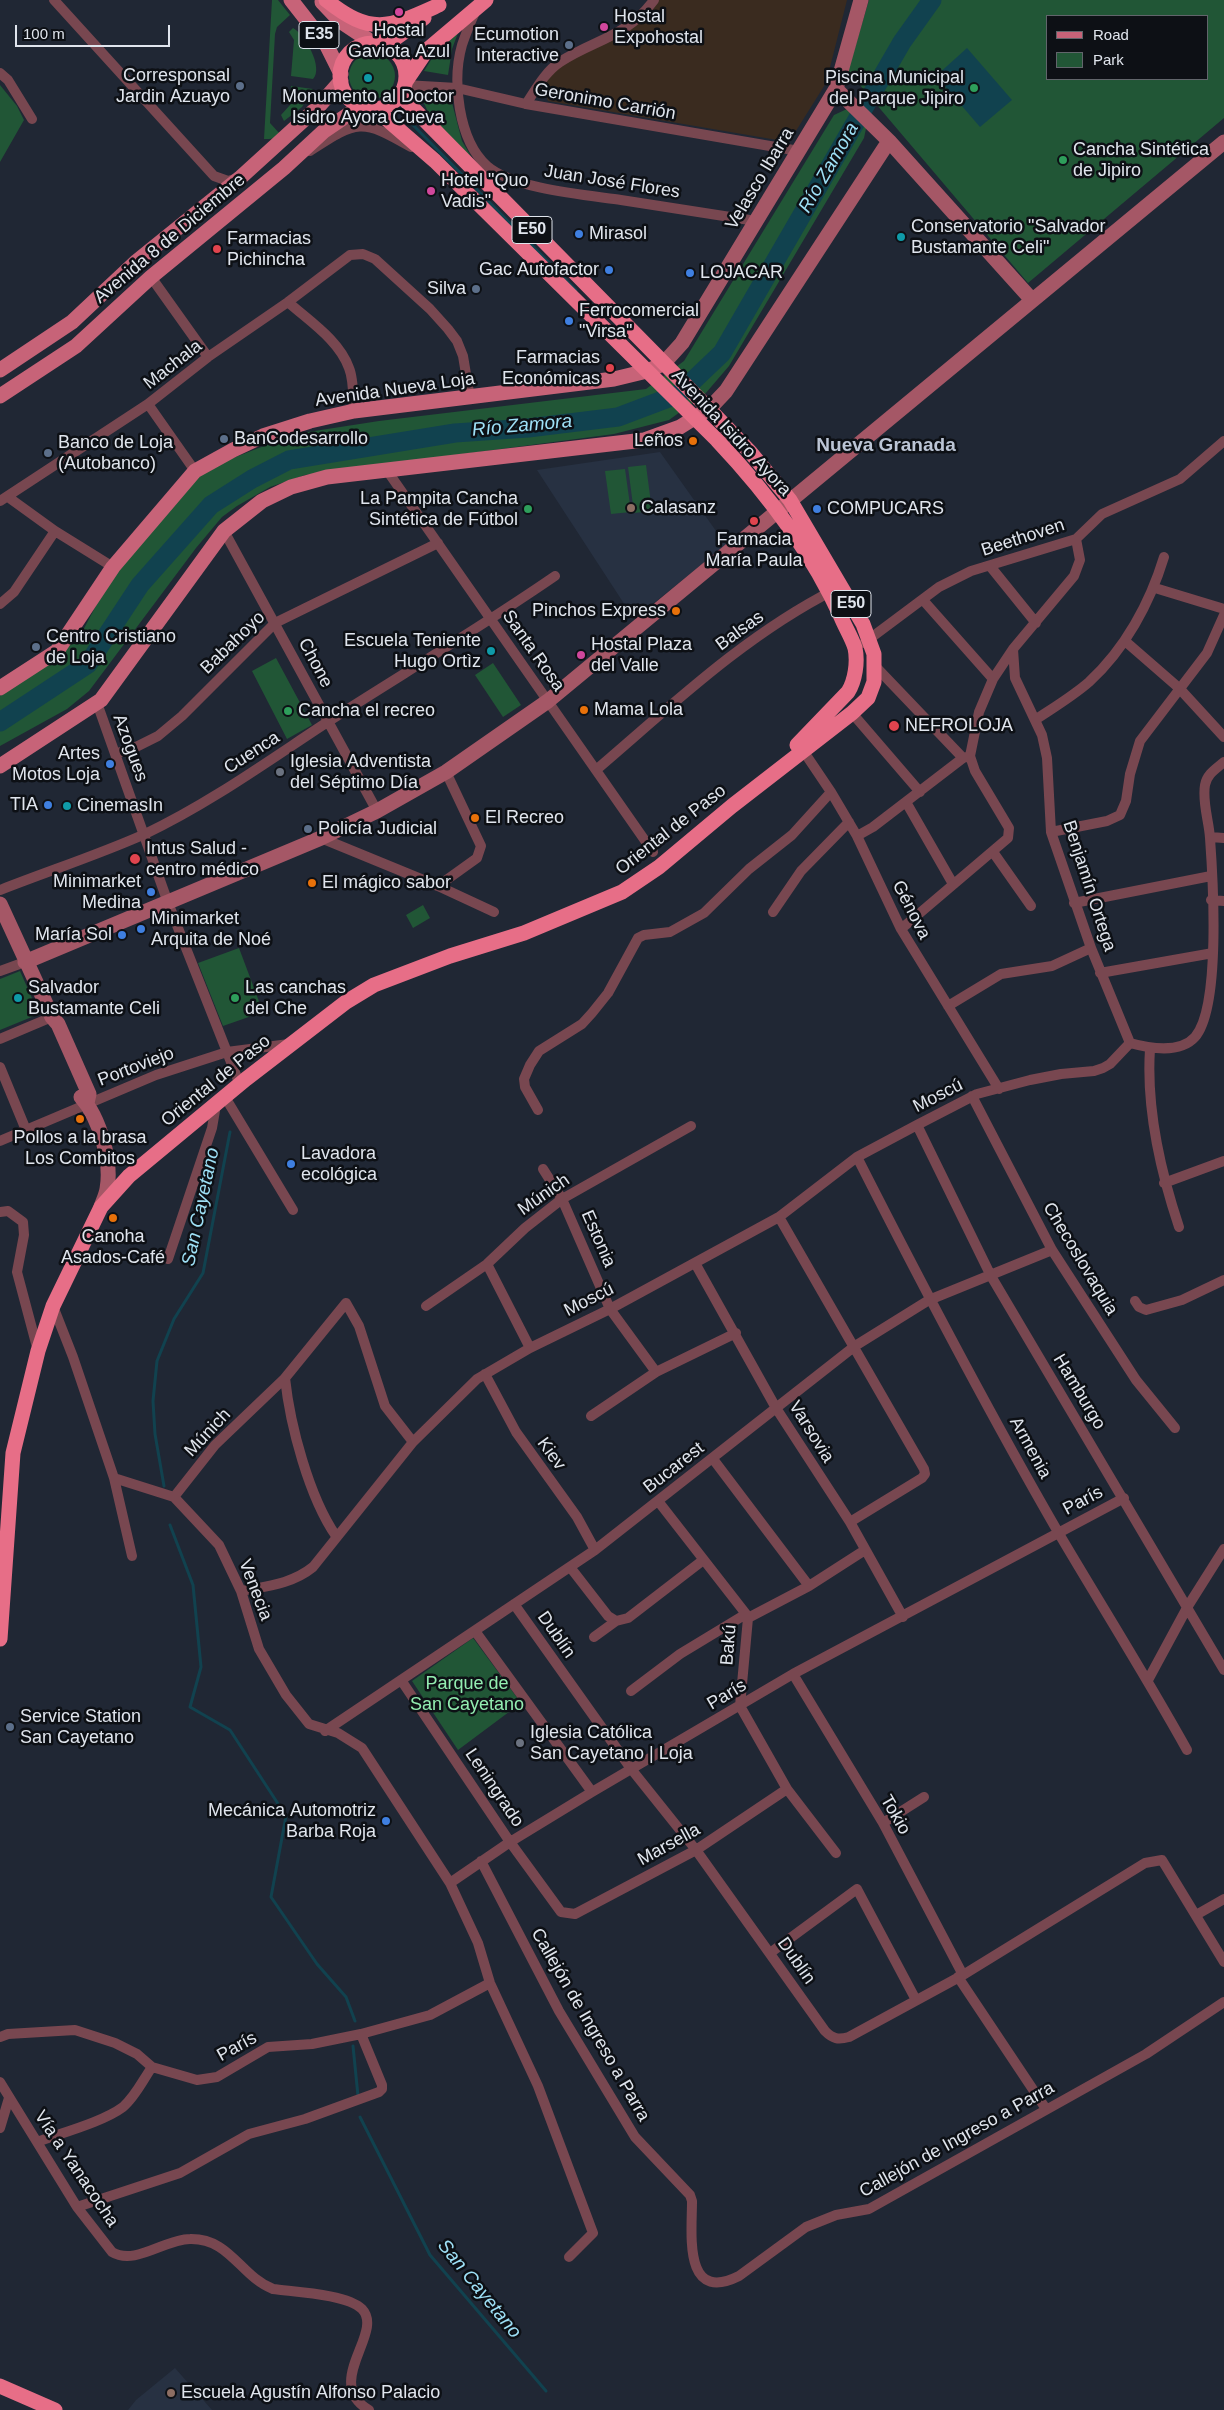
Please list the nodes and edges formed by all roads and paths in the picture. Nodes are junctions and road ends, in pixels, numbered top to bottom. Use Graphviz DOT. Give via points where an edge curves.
graph roads {
  1 [pos="54,0"];
  2 [pos="291,0"];
  3 [pos="320,0"];
  4 [pos="326,0"];
  5 [pos="654,0"];
  6 [pos="861,0"];
  7 [pos="442,2"];
  8 [pos="482,3"];
  9 [pos="375,43"];
  10 [pos="0,73"];
  11 [pos="341,78"];
  12 [pos="404,87"];
  13 [pos="457,88"];
  14 [pos="836,89"];
  15 [pos="526,104"];
  16 [pos="368,107"];
  17 [pos="32,119"];
  18 [pos="889,140"];
  19 [pos="1224,142"];
  20 [pos="799,150"];
  21 [pos="435,161"];
  22 [pos="284,168"];
  23 [pos="241,177"];
  24 [pos="756,221"];
  25 [pos="150,277"];
  26 [pos="1032,300"];
  27 [pos="288,302"];
  28 [pos="208,357"];
  29 [pos="666,366"];
  30 [pos="0,370"];
  31 [pos="651,375"];
  32 [pos="0,396"];
  33 [pos="470,398"];
  34 [pos="148,404"];
  35 [pos="708,407"];
  36 [pos="354,411"];
  37 [pos="693,416"];
  38 [pos="1224,441"];
  39 [pos="386,469"];
  40 [pos="195,471"];
  41 [pos="4,499"];
  42 [pos="790,500"];
  43 [pos="778,510"];
  44 [pos="55,531"];
  45 [pos="224,531"];
  46 [pos="1076,539"];
  47 [pos="438,543"];
  48 [pos="1164,557"];
  49 [pos="990,566"];
  50 [pos="113,567"];
  51 [pos="555,576"];
  52 [pos="1155,588"];
  53 [pos="835,589"];
  54 [pos="923,600"];
  55 [pos="0,604"];
  56 [pos="1224,609"];
  57 [pos="1224,615"];
  58 [pos="491,620"];
  59 [pos="276,623"];
  60 [pos="1036,623"];
  61 [pos="869,640"];
  62 [pos="1125,641"];
  63 [pos="855,648"];
  64 [pos="1013,649"];
  65 [pos="876,667"];
  66 [pos="993,679"];
  67 [pos="0,688"];
  68 [pos="1179,688"];
  69 [pos="548,701"];
  70 [pos="96,703"];
  71 [pos="852,713"];
  72 [pos="1035,720"];
  73 [pos="328,722"];
  74 [pos="1224,737"];
  75 [pos="801,747"];
  76 [pos="115,754"];
  77 [pos="966,757"];
  78 [pos="1224,762"];
  79 [pos="0,766"];
  80 [pos="596,770"];
  81 [pos="446,772"];
  82 [pos="756,787"];
  83 [pos="831,792"];
  84 [pos="920,792"];
  85 [pos="906,802"];
  86 [pos="377,811"];
  87 [pos="849,822"];
  88 [pos="1051,832"];
  89 [pos="144,834"];
  90 [pos="857,836"];
  91 [pos="1210,837"];
  92 [pos="322,838"];
  93 [pos="1224,838"];
  94 [pos="653,852"];
  95 [pos="993,852"];
  96 [pos="1211,876"];
  97 [pos="953,884"];
  98 [pos="438,886"];
  99 [pos="0,890"];
  100 [pos="167,900"];
  101 [pos="1211,900"];
  102 [pos="1224,901"];
  103 [pos="1074,903"];
  104 [pos="0,904"];
  105 [pos="1031,906"];
  106 [pos="494,912"];
  107 [pos="773,912"];
  108 [pos="900,929"];
  109 [pos="1090,948"];
  110 [pos="1213,953"];
  111 [pos="25,962"];
  112 [pos="0,970"];
  113 [pos="1100,973"];
  114 [pos="948,1006"];
  115 [pos="52,1017"];
  116 [pos="0,1039"];
  117 [pos="1130,1043"];
  118 [pos="290,1044"];
  119 [pos="1150,1049"];
  120 [pos="226,1052"];
  121 [pos="0,1067"];
  122 [pos="240,1085"];
  123 [pos="999,1088"];
  124 [pos="972,1096"];
  125 [pos="221,1101"];
  126 [pos="87,1103"];
  127 [pos="538,1110"];
  128 [pos="916,1125"];
  129 [pos="691,1126"];
  130 [pos="26,1130"];
  131 [pos="0,1141"];
  132 [pos="857,1156"];
  133 [pos="1224,1161"];
  134 [pos="543,1169"];
  135 [pos="1164,1183"];
  136 [pos="562,1199"];
  137 [pos="101,1207"];
  138 [pos="293,1210"];
  139 [pos="0,1212"];
  140 [pos="779,1217"];
  141 [pos="1179,1227"];
  142 [pos="1052,1250"];
  143 [pos="168,1259"];
  144 [pos="695,1263"];
  145 [pos="487,1264"];
  146 [pos="991,1276"];
  147 [pos="1224,1280"];
  148 [pos="929,1300"];
  149 [pos="1135,1301"];
  150 [pos="53,1306"];
  151 [pos="426,1306"];
  152 [pos="610,1309"];
  153 [pos="736,1333"];
  154 [pos="855,1346"];
  155 [pos="530,1348"];
  156 [pos="38,1351"];
  157 [pos="656,1372"];
  158 [pos="485,1374"];
  159 [pos="284,1378"];
  160 [pos="776,1408"];
  161 [pos="591,1416"];
  162 [pos="1175,1428"];
  163 [pos="413,1442"];
  164 [pos="713,1459"];
  165 [pos="114,1478"];
  166 [pos="174,1497"];
  167 [pos="1124,1498"];
  168 [pos="658,1501"];
  169 [pos="850,1522"];
  170 [pos="1058,1532"];
  171 [pos="336,1536"];
  172 [pos="1224,1549"];
  173 [pos="595,1550"];
  174 [pos="865,1550"];
  175 [pos="132,1556"];
  176 [pos="702,1561"];
  177 [pos="570,1567"];
  178 [pos="809,1586"];
  179 [pos="241,1591"];
  180 [pos="514,1604"];
  181 [pos="1188,1606"];
  182 [pos="747,1616"];
  183 [pos="902,1616"];
  184 [pos="616,1621"];
  185 [pos="475,1630"];
  186 [pos="594,1637"];
  187 [pos="0,1639"];
  188 [pos="1224,1670"];
  189 [pos="793,1674"];
  190 [pos="402,1680"];
  191 [pos="1148,1680"];
  192 [pos="631,1691"];
  193 [pos="740,1706"];
  194 [pos="325,1731"];
  195 [pos="1187,1750"];
  196 [pos="632,1770"];
  197 [pos="787,1790"];
  198 [pos="592,1792"];
  199 [pos="924,1798"];
  200 [pos="883,1823"];
  201 [pos="510,1842"];
  202 [pos="696,1850"];
  203 [pos="836,1853"];
  204 [pos="481,1861"];
  205 [pos="450,1883"];
  206 [pos="1224,1899"];
  207 [pos="561,1912"];
  208 [pos="1196,1915"];
  209 [pos="770,1953"];
  210 [pos="1224,1962"];
  211 [pos="961,1976"];
  212 [pos="490,1983"];
  213 [pos="916,2000"];
  214 [pos="1224,2002"];
  215 [pos="361,2034"];
  216 [pos="0,2037"];
  217 [pos="152,2067"];
  218 [pos="0,2082"];
  219 [pos="9,2098"];
  220 [pos="1046,2109"];
  221 [pos="0,2128"];
  222 [pos="37,2142"];
  223 [pos="77,2207"];
  224 [pos="569,2257"];
  225 [pos="0,2386"];
  226 [pos="55,2410"];
  227 [pos="369,2410"];
  1 -- 23 [label="street" via="214,176 228,181"];
  2 -- 11 [label="main road, E35" via="328,46"];
  3 -- 9 [label="main road, E35" via="340,21"];
  4 -- 7 [label="highway" via="354,19 386,26"];
  5 -- 15 [label="street" via="616,36 560,62 548,72"];
  6 -- 14 [label="main road, Velasco Ibarra"];
  7 -- 9 [label="highway, E35" via="406,32"];
  8 -- 12 [label="highway" via="428,50"];
  8 -- 13 [label="street, Juan José Flores" via="462,45"];
  9 -- 11 [label="highway, E35" via="358,46 350,52 342,64"];
  9 -- 12 [label="highway, E35" via="388,46 401,58 406,69"];
  10 -- 17 [label="street" via="8,80"];
  11 -- 16 [label="highway, E35" via="349,98"];
  11 -- 23 [label="main road, Avenida 8 de Diciembre" via="318,107"];
  12 -- 13 [label="street, Geronimo Carrión"];
  12 -- 16 [label="highway" via="386,106"];
  12 -- 29 [label="highway, Avenida Isidro Ayora / E50"];
  13 -- 15 [label="street, Geronimo Carrión"];
  13 -- 24 [label="street, Juan José Flores" via="466,136 487,167 508,178 545,188"];
  14 -- 18 [label="main road"];
  14 -- 20 [label="main road, Velasco Ibarra"];
  15 -- 20 [label="street, Geronimo Carrión"];
  16 -- 21 [label="highway, Avenida Isidro Ayora / E50"];
  16 -- 22 [label="main road, Avenida 8 de Diciembre" via="324,131"];
  18 -- 26 [label="main road"];
  18 -- 35 [label="main road" via="726,392"];
  19 -- 26 [label="main road"];
  20 -- 24 [label="main road, Velasco Ibarra"];
  21 -- 22 [label="street" via="379,128 354,126 338,132"];
  21 -- 31 [label="highway, Avenida Isidro Ayora / E50"];
  22 -- 25 [label="main road, Avenida 8 de Diciembre"];
  23 -- 30 [label="main road, Avenida 8 de Diciembre" via="137,262 72,322"];
  24 -- 29 [label="main road, Velasco Ibarra"];
  25 -- 28 [label="street"];
  25 -- 32 [label="main road, Avenida 8 de Diciembre" via="76,346"];
  26 -- 42 [label="main road"];
  27 -- 28 [label="street, Machala"];
  27 -- 33 [label="street, Machala" via="350,255 363,254 375,259 430,309 457,341 463,356"];
  27 -- 36 [label="street" via="335,344 343,357 350,369"];
  28 -- 34 [label="street, Machala"];
  29 -- 31 [label="main road, Avenida Nueva Loja"];
  29 -- 35 [label="highway, Avenida Isidro Ayora / E50"];
  31 -- 33 [label="main road, Avenida Nueva Loja"];
  31 -- 37 [label="highway, Avenida Isidro Ayora / E50"];
  33 -- 36 [label="main road, Avenida Nueva Loja"];
  34 -- 40 [label="street"];
  34 -- 41 [label="street, Machala"];
  35 -- 37 [label="main road"];
  35 -- 42 [label="highway, Avenida Isidro Ayora / E50"];
  36 -- 40 [label="main road, Avenida Nueva Loja" via="263,436"];
  37 -- 39 [label="main road" via="662,435 644,440"];
  37 -- 43 [label="highway, Avenida Isidro Ayora / E50"];
  38 -- 46 [label="street, Beethoven" via="1180,479 1102,514"];
  39 -- 45 [label="main road" via="327,477 291,487 262,501"];
  39 -- 47 [label="street, Santa Rosa"];
  40 -- 50 [label="main road, Avenida Nueva Loja"];
  41 -- 44 [label="street"];
  42 -- 43 [label="main road"];
  42 -- 53 [label="highway, Avenida Isidro Ayora / E50"];
  43 -- 53 [label="highway, Avenida Isidro Ayora / E50"];
  43 -- 69 [label="main road"];
  44 -- 50 [label="street"];
  44 -- 55 [label="street" via="14,592"];
  45 -- 59 [label="street, Chone"];
  45 -- 70 [label="main road"];
  46 -- 49 [label="street, Beethoven"];
  46 -- 60 [label="street" via="1080,560 1074,576"];
  47 -- 58 [label="street, Santa Rosa"];
  47 -- 59 [label="street, Babahoyo"];
  48 -- 52 [label="street"];
  49 -- 54 [label="street, Beethoven" via="939,587"];
  49 -- 60 [label="street"];
  50 -- 67 [label="main road, Avenida Nueva Loja" via="57,651"];
  51 -- 58 [label="street, Cuenca"];
  52 -- 56 [label="street"];
  52 -- 62 [label="street"];
  53 -- 61 [label="highway, Avenida Isidro Ayora / E50" via="863,624"];
  53 -- 63 [label="highway, Avenida Isidro Ayora / E50"];
  53 -- 80 [label="street, Balsas" via="791,614 731,656"];
  54 -- 61 [label="street, Beethoven"];
  54 -- 66 [label="street"];
  57 -- 68 [label="street" via="1207,653"];
  58 -- 69 [label="street, Santa Rosa"];
  58 -- 73 [label="street, Cuenca"];
  59 -- 73 [label="street, Chone"];
  59 -- 76 [label="street, Babahoyo" via="158,736"];
  60 -- 64 [label="street"];
  61 -- 63 [label="street, Beethoven"];
  61 -- 65 [label="highway, Avenida Isidro Ayora / E50"];
  62 -- 68 [label="street"];
  62 -- 72 [label="street" via="1089,682"];
  63 -- 75 [label="highway, Avenida Isidro Ayora / E50" via="852,686"];
  64 -- 66 [label="street"];
  64 -- 72 [label="street, Benjamín Ortega" via="1015,678"];
  65 -- 71 [label="highway, Avenida Isidro Ayora / E50" via="868,698"];
  65 -- 77 [label="street"];
  66 -- 77 [label="street"];
  68 -- 74 [label="street"];
  68 -- 88 [label="street" via="1140,741 1120,815 1107,821"];
  69 -- 80 [label="street, Santa Rosa"];
  69 -- 81 [label="main road"];
  70 -- 76 [label="street, Azogues"];
  70 -- 79 [label="main road"];
  71 -- 75 [label="highway, Avenida Isidro Ayora / E50"];
  71 -- 84 [label="street"];
  72 -- 88 [label="street, Benjamín Ortega" via="1047,758"];
  73 -- 86 [label="street, Chone"];
  73 -- 89 [label="street, Cuenca" via="252,774"];
  75 -- 82 [label="highway, Avenida Isidro Ayora / E50" via="763,777"];
  75 -- 83 [label="street, Génova"];
  76 -- 89 [label="street, Azogues"];
  77 -- 84 [label="street"];
  77 -- 95 [label="street" via="1008,828 1008,838"];
  78 -- 91 [label="street" via="1211,772 1205,784"];
  80 -- 94 [label="street, Santa Rosa"];
  81 -- 86 [label="main road"];
  81 -- 98 [label="street" via="481,846 477,858"];
  82 -- 118 [label="highway, Oriental de Paso / E50" via="658,868 622,892 524,934 450,956 374,985"];
  83 -- 87 [label="street, Génova"];
  83 -- 127 [label="street" via="792,835 749,869 704,913 670,932 638,938 608,993 595,1009 582,1024 539,1051 530,1065 524,1079 525,1087"];
  84 -- 85 [label="street"];
  85 -- 90 [label="street"];
  85 -- 97 [label="street"];
  86 -- 92 [label="main road"];
  87 -- 90 [label="street, Génova"];
  87 -- 107 [label="street" via="801,871"];
  88 -- 103 [label="street, Benjamín Ortega"];
  89 -- 99 [label="street, Cuenca"];
  89 -- 100 [label="street, Azogues"];
  90 -- 108 [label="street, Génova"];
  91 -- 93 [label="street"];
  91 -- 96 [label="street"];
  92 -- 98 [label="street"];
  92 -- 100 [label="main road"];
  95 -- 97 [label="street"];
  95 -- 105 [label="street"];
  96 -- 101 [label="street"];
  96 -- 103 [label="street"];
  97 -- 108 [label="street"];
  98 -- 106 [label="street"];
  100 -- 111 [label="main road"];
  100 -- 120 [label="street, Azogues"];
  101 -- 102 [label="street"];
  101 -- 110 [label="street"];
  103 -- 109 [label="street, Benjamín Ortega"];
  104 -- 111 [label="main road"];
  108 -- 114 [label="street, Génova"];
  109 -- 113 [label="street, Benjamín Ortega"];
  109 -- 114 [label="street" via="1052,966 1001,974"];
  110 -- 113 [label="street"];
  110 -- 119 [label="street" via="1206,1014 1195,1037 1172,1047"];
  111 -- 112 [label="street"];
  111 -- 115 [label="main road"];
  113 -- 117 [label="street, Benjamín Ortega"];
  114 -- 123 [label="street, Génova"];
  115 -- 116 [label="street"];
  115 -- 126 [label="main road" via="51,1026 81,1097"];
  117 -- 119 [label="street"];
  117 -- 123 [label="street, Moscú" via="1110,1064 1094,1071 1061,1074"];
  118 -- 120 [label="street, Portoviejo"];
  118 -- 122 [label="highway, Oriental de Paso / E50"];
  119 -- 135 [label="street" via="1149,1088"];
  120 -- 122 [label="street, Azogues"];
  120 -- 126 [label="street, Portoviejo" via="156,1075"];
  121 -- 130 [label="street"];
  122 -- 125 [label="highway, Oriental de Paso / E50"];
  123 -- 124 [label="street, Moscú"];
  124 -- 128 [label="street, Moscú"];
  124 -- 142 [label="street, Checoslovaquia"];
  125 -- 137 [label="highway, Oriental de Paso / E50" via="129,1176"];
  125 -- 138 [label="street"];
  125 -- 143 [label="street"];
  126 -- 130 [label="street, Portoviejo"];
  126 -- 137 [label="main road" via="106,1153 107,1188"];
  128 -- 132 [label="street, Moscú"];
  128 -- 146 [label="street, Hamburgo"];
  129 -- 136 [label="street, Múnich"];
  130 -- 131 [label="street, Portoviejo"];
  132 -- 140 [label="street, Moscú"];
  132 -- 148 [label="street, Armenia"];
  133 -- 135 [label="street"];
  134 -- 136 [label="street, Estonia"];
  135 -- 141 [label="street"];
  136 -- 145 [label="street, Múnich"];
  136 -- 152 [label="street, Estonia"];
  137 -- 150 [label="highway, Oriental de Paso / E50"];
  139 -- 156 [label="street" via="8,1211 23,1222 18,1272"];
  140 -- 144 [label="street, Moscú"];
  140 -- 154 [label="street"];
  142 -- 146 [label="street, Bucarest"];
  142 -- 162 [label="street, Checoslovaquia" via="1136,1380"];
  144 -- 152 [label="street, Moscú"];
  144 -- 153 [label="street, Varsovia"];
  145 -- 151 [label="street, Múnich"];
  145 -- 155 [label="street"];
  146 -- 148 [label="street, Bucarest"];
  146 -- 167 [label="street, Hamburgo"];
  147 -- 149 [label="street" via="1182,1300 1146,1310"];
  148 -- 154 [label="street, Bucarest"];
  148 -- 170 [label="street, Armenia"];
  150 -- 156 [label="highway, Oriental de Paso / E50"];
  150 -- 165 [label="street" via="74,1357"];
  152 -- 155 [label="street, Moscú"];
  152 -- 157 [label="street, Estonia"];
  153 -- 157 [label="street"];
  153 -- 160 [label="street, Varsovia"];
  154 -- 160 [label="street, Bucarest"];
  154 -- 169 [label="street" via="925,1474"];
  155 -- 158 [label="street, Moscú"];
  156 -- 187 [label="highway, Oriental de Paso / E50" via="13,1453"];
  157 -- 161 [label="street"];
  158 -- 163 [label="street, Moscú" via="465,1388"];
  158 -- 173 [label="street, Kiev" via="516,1432 577,1517"];
  159 -- 163 [label="street, Múnich" via="346,1303 359,1326 385,1406"];
  159 -- 166 [label="street, Múnich" via="215,1445"];
  159 -- 171 [label="street" via="288,1411 317,1503"];
  160 -- 164 [label="street, Bucarest"];
  160 -- 169 [label="street, Varsovia"];
  163 -- 171 [label="street, Moscú"];
  164 -- 168 [label="street, Bucarest"];
  164 -- 178 [label="street"];
  165 -- 166 [label="street, Venecia"];
  165 -- 175 [label="street"];
  166 -- 179 [label="street, Venecia" via="219,1545"];
  167 -- 170 [label="street, París"];
  167 -- 181 [label="street, Hamburgo"];
  168 -- 173 [label="street, Bucarest"];
  168 -- 176 [label="street, Bakú"];
  169 -- 174 [label="street, Varsovia"];
  170 -- 183 [label="street, París"];
  170 -- 191 [label="street, Armenia"];
  171 -- 179 [label="street, Moscú" via="314,1567 303,1576"];
  172 -- 181 [label="street"];
  173 -- 177 [label="street, Bucarest"];
  174 -- 178 [label="street"];
  174 -- 183 [label="street, Varsovia"];
  176 -- 182 [label="street, Bakú"];
  176 -- 184 [label="street" via="628,1618"];
  177 -- 180 [label="street, Bucarest"];
  177 -- 184 [label="street" via="608,1616"];
  178 -- 182 [label="street"];
  179 -- 194 [label="street, Venecia" via="259,1649 286,1695 309,1724"];
  180 -- 185 [label="street, Bucarest"];
  180 -- 196 [label="street, Dublín"];
  181 -- 188 [label="street, Hamburgo"];
  181 -- 191 [label="street"];
  182 -- 192 [label="street" via="680,1654"];
  182 -- 193 [label="street, Bakú"];
  183 -- 189 [label="street, París"];
  184 -- 186 [label="street"];
  185 -- 190 [label="street, Bucarest"];
  185 -- 198 [label="street"];
  189 -- 193 [label="street, París"];
  189 -- 200 [label="street, Tokio"];
  190 -- 194 [label="street, Bucarest"];
  190 -- 201 [label="street, Leningrado"];
  191 -- 195 [label="street, Armenia"];
  193 -- 196 [label="street, París"];
  193 -- 197 [label="street"];
  194 -- 205 [label="street, Venecia" via="338,1733 362,1748"];
  196 -- 198 [label="street, París"];
  196 -- 202 [label="street, Dublín"];
  197 -- 202 [label="street, Marsella"];
  197 -- 203 [label="street"];
  198 -- 201 [label="street, París"];
  199 -- 200 [label="street"];
  200 -- 211 [label="street, Tokio"];
  201 -- 204 [label="street, París"];
  201 -- 207 [label="street, Leningrado"];
  202 -- 207 [label="street, Marsella" via="575,1914"];
  202 -- 209 [label="street, Dublín"];
  204 -- 205 [label="street, París"];
  204 -- 220 [label="street, Callejón de Ingreso a Parra" via="559,2011 635,2137 690,2196 692,2252 701,2276 707,2282 714,2285 732,2280 806,2227 836,2215 870,2209"];
  205 -- 212 [label="street" via="478,1943"];
  206 -- 208 [label="street"];
  208 -- 210 [label="street"];
  208 -- 211 [label="street, Dublín" via="1162,1860 1145,1863"];
  209 -- 213 [label="street, Dublín" via="832,2038 849,2037"];
  209 -- 213 [label="street" via="857,1889"];
  211 -- 213 [label="street, Dublín"];
  211 -- 220 [label="street, Tokio"];
  212 -- 215 [label="street, París" via="430,2015"];
  212 -- 224 [label="street" via="538,2086 594,2233"];
  214 -- 220 [label="street, Callejón de Ingreso a Parra" via="1146,2054"];
  215 -- 217 [label="street, París" via="312,2044 268,2047 218,2077 209,2079 197,2080"];
  215 -- 223 [label="street" via="382,2085 379,2092 305,2119 255,2132 180,2172"];
  216 -- 217 [label="street, París" via="75,2030 115,2043 137,2054"];
  217 -- 222 [label="street" via="123,2107"];
  218 -- 219 [label="street, Vía a Yanacocha"];
  219 -- 221 [label="street"];
  219 -- 222 [label="street, Vía a Yanacocha"];
  222 -- 223 [label="street, Vía a Yanacocha"];
  223 -- 227 [label="street, Vía a Yanacocha" via="117,2255 141,2253 181,2240 204,2240 225,2249 264,2286 342,2299 362,2309 367,2319 366,2328 351,2371 351,2385 358,2400"];
  225 -- 226 [label="highway"];
}
